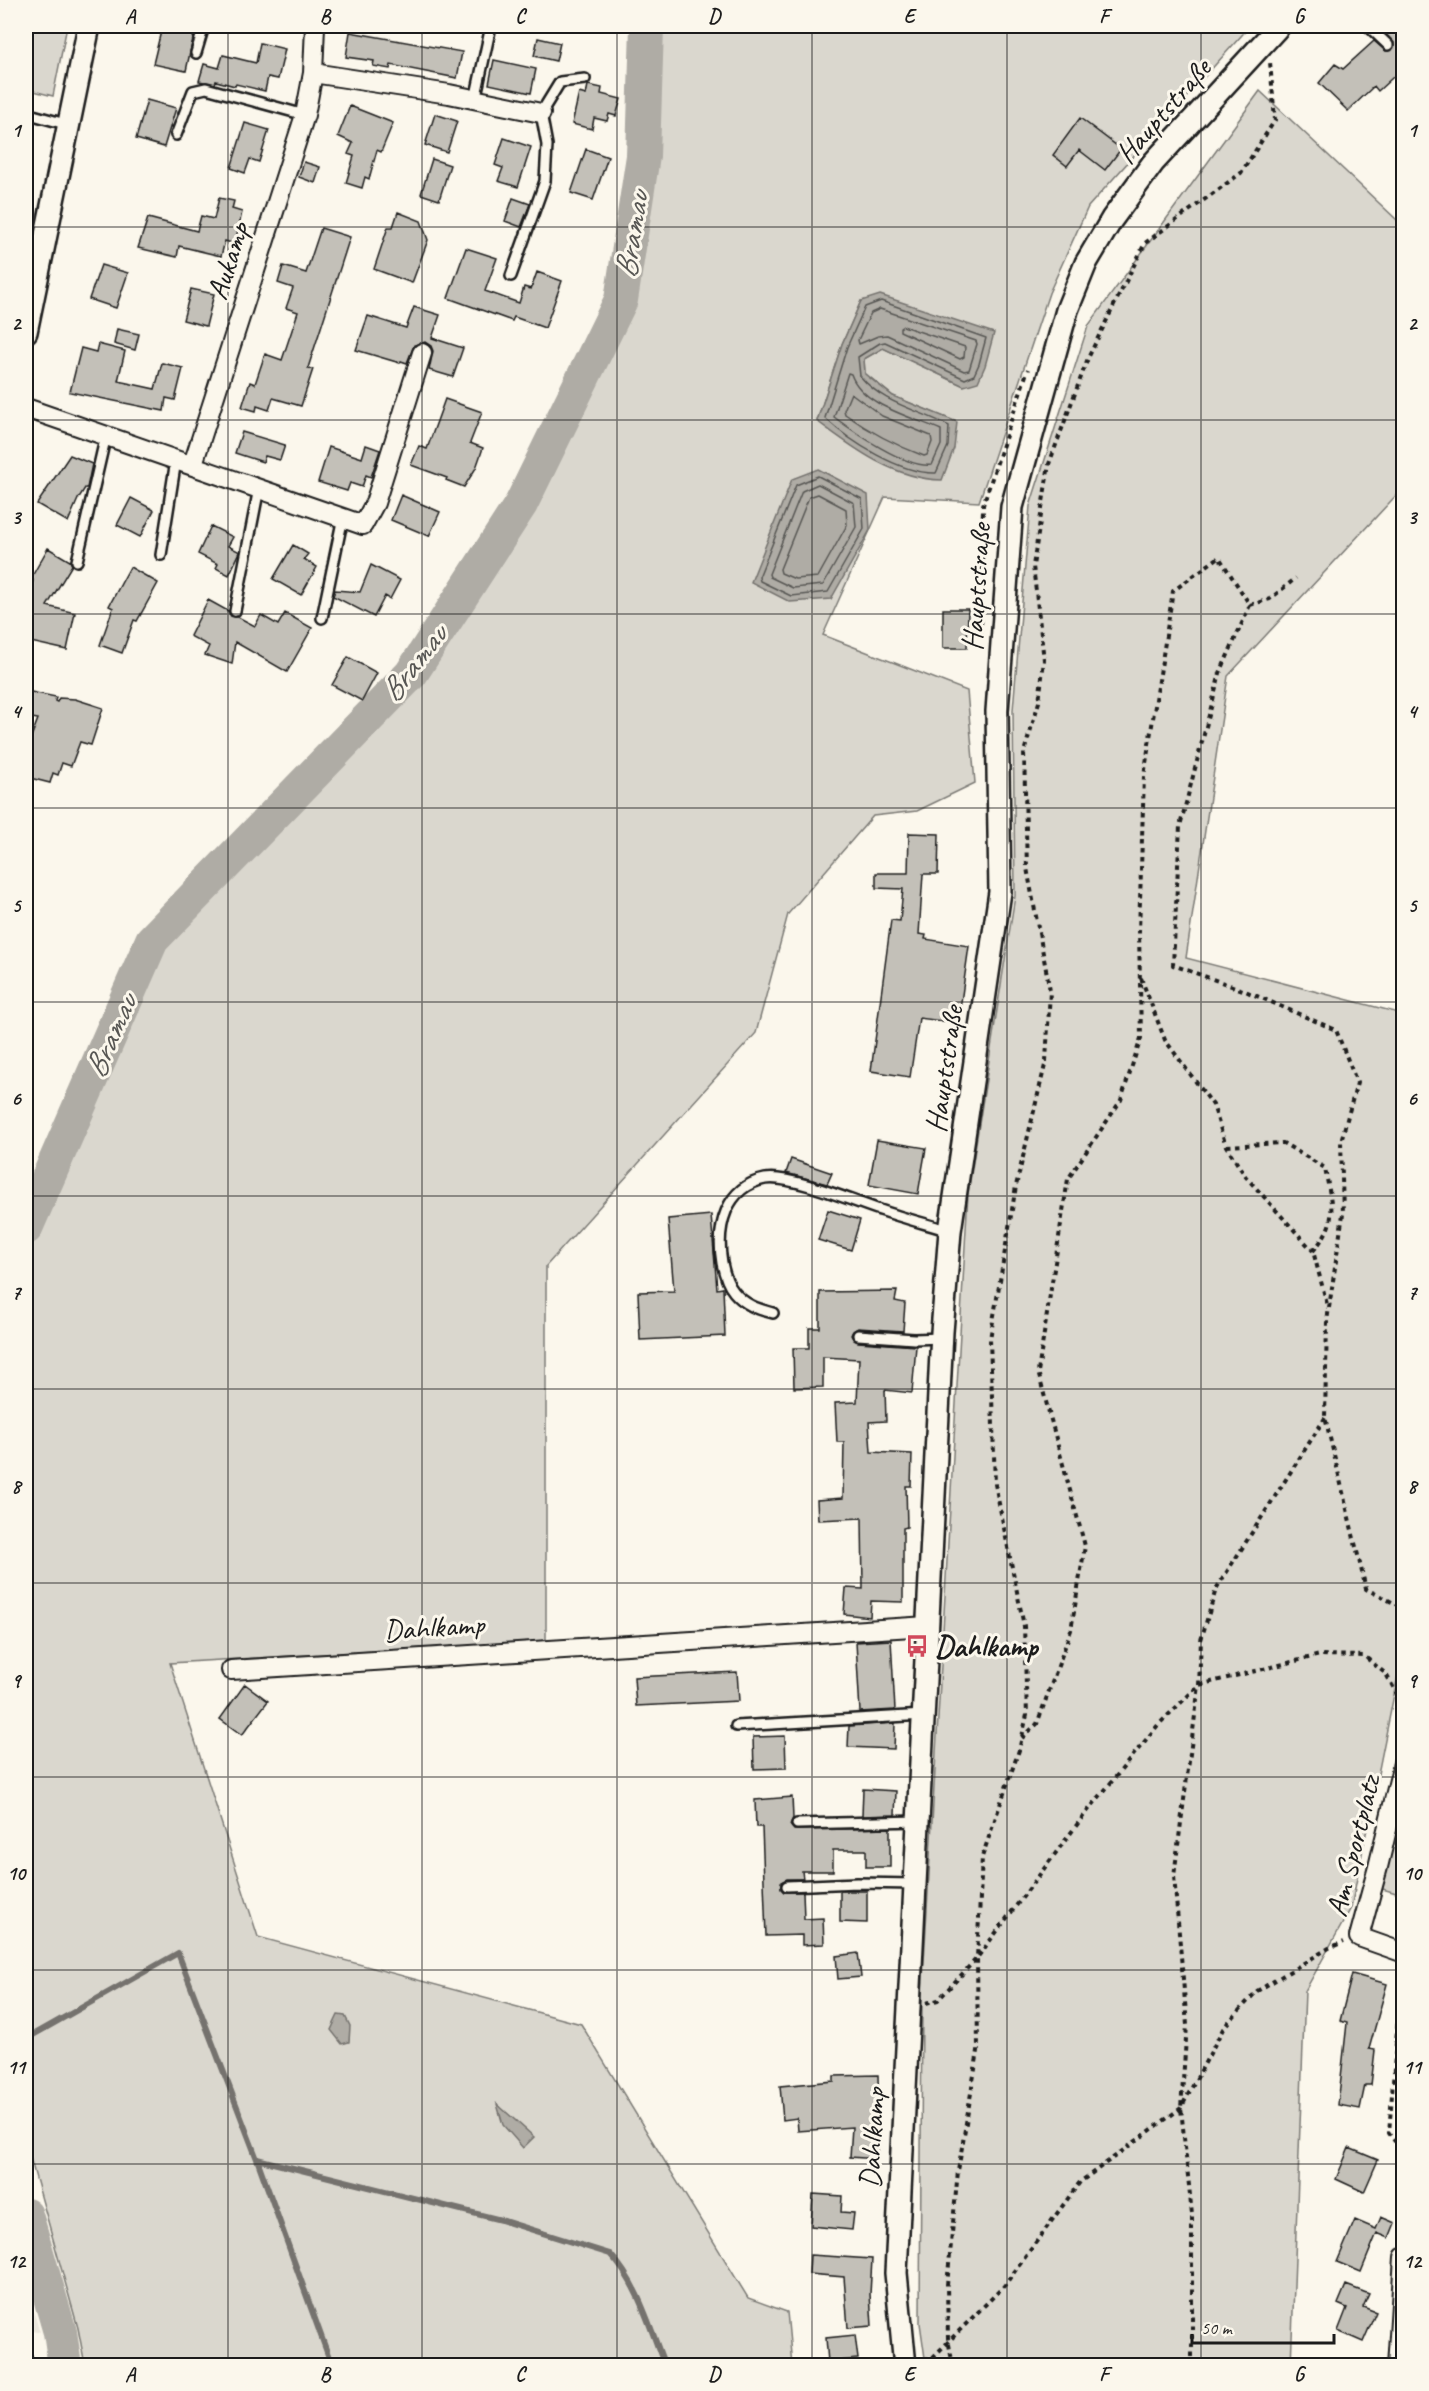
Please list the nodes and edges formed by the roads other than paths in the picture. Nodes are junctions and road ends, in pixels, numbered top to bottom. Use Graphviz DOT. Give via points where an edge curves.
graph roads {
  1 [pos="89,26"];
  2 [pos="204,26"];
  3 [pos="315,26"];
  4 [pos="490,26"];
  5 [pos="1368,26"];
  6 [pos="1274,32"];
  7 [pos="1388,45"];
  8 [pos="196,53"];
  9 [pos="313,73"];
  10 [pos="585,79"];
  11 [pos="475,100"];
  12 [pos="26,113"];
  13 [pos="541,113"];
  14 [pos="305,115"];
  15 [pos="69,125"];
  16 [pos="176,135"];
  17 [pos="511,276"];
  18 [pos="26,332"];
  19 [pos="422,353"];
  20 [pos="26,408"];
  21 [pos="106,435"];
  22 [pos="185,462"];
  23 [pos="259,488"];
  24 [pos="343,518"];
  25 [pos="161,555"];
  26 [pos="77,561"];
  27 [pos="236,611"];
  28 [pos="322,618"];
  29 [pos="950,1231"];
  30 [pos="773,1313"];
  31 [pos="858,1335"];
  32 [pos="942,1338"];
  33 [pos="928,1626"];
  34 [pos="231,1670"];
  35 [pos="924,1714"];
  36 [pos="736,1726"];
  37 [pos="1404,1759"];
  38 [pos="918,1821"];
  39 [pos="797,1824"];
  40 [pos="915,1884"];
  41 [pos="787,1886"];
  42 [pos="1404,1953"];
  43 [pos="1404,2257"];
  44 [pos="904,2363"];
  45 [pos="1397,2366"];
  1 -- 15 [label="street"];
  2 -- 8 [label="lane"];
  3 -- 9 [label="street, Aukamp"];
  4 -- 11 [label="lane"];
  5 -- 7 [label="lane"];
  6 -- 29 [label="street, Hauptstraße" via="1153,163 1086,263 1067,310 1012,507 997,711 1000,892"];
  9 -- 11 [label="street"];
  9 -- 14 [label="street, Aukamp"];
  10 -- 13 [label="lane" via="560,82"];
  11 -- 13 [label="street"];
  12 -- 15 [label="lane"];
  13 -- 17 [label="lane" via="547,145 545,181"];
  14 -- 16 [label="lane" via="206,88 193,91"];
  14 -- 22 [label="street, Aukamp"];
  15 -- 18 [label="street"];
  19 -- 24 [label="street" via="375,503 363,525"];
  20 -- 21 [label="street"];
  21 -- 22 [label="street"];
  21 -- 26 [label="lane"];
  22 -- 23 [label="street"];
  22 -- 25 [label="lane"];
  23 -- 24 [label="street"];
  23 -- 27 [label="lane"];
  24 -- 28 [label="lane"];
  29 -- 30 [label="lane" via="782,1180 767,1178 753,1183 732,1201 722,1220 721,1257 732,1290 755,1309"];
  29 -- 32 [label="street, Dahlkamp"];
  31 -- 32 [label="lane"];
  32 -- 33 [label="street, Dahlkamp"];
  33 -- 34 [label="street, Dahlkamp"];
  33 -- 35 [label="street, Dahlkamp"];
  35 -- 36 [label="lane"];
  35 -- 38 [label="street, Dahlkamp"];
  37 -- 42 [label="street, Am Sportplatz" via="1359,1937"];
  38 -- 39 [label="lane"];
  38 -- 40 [label="street, Dahlkamp"];
  40 -- 41 [label="lane"];
  40 -- 44 [label="street, Dahlkamp" via="896,2273"];
  43 -- 45 [label="street"];
}
